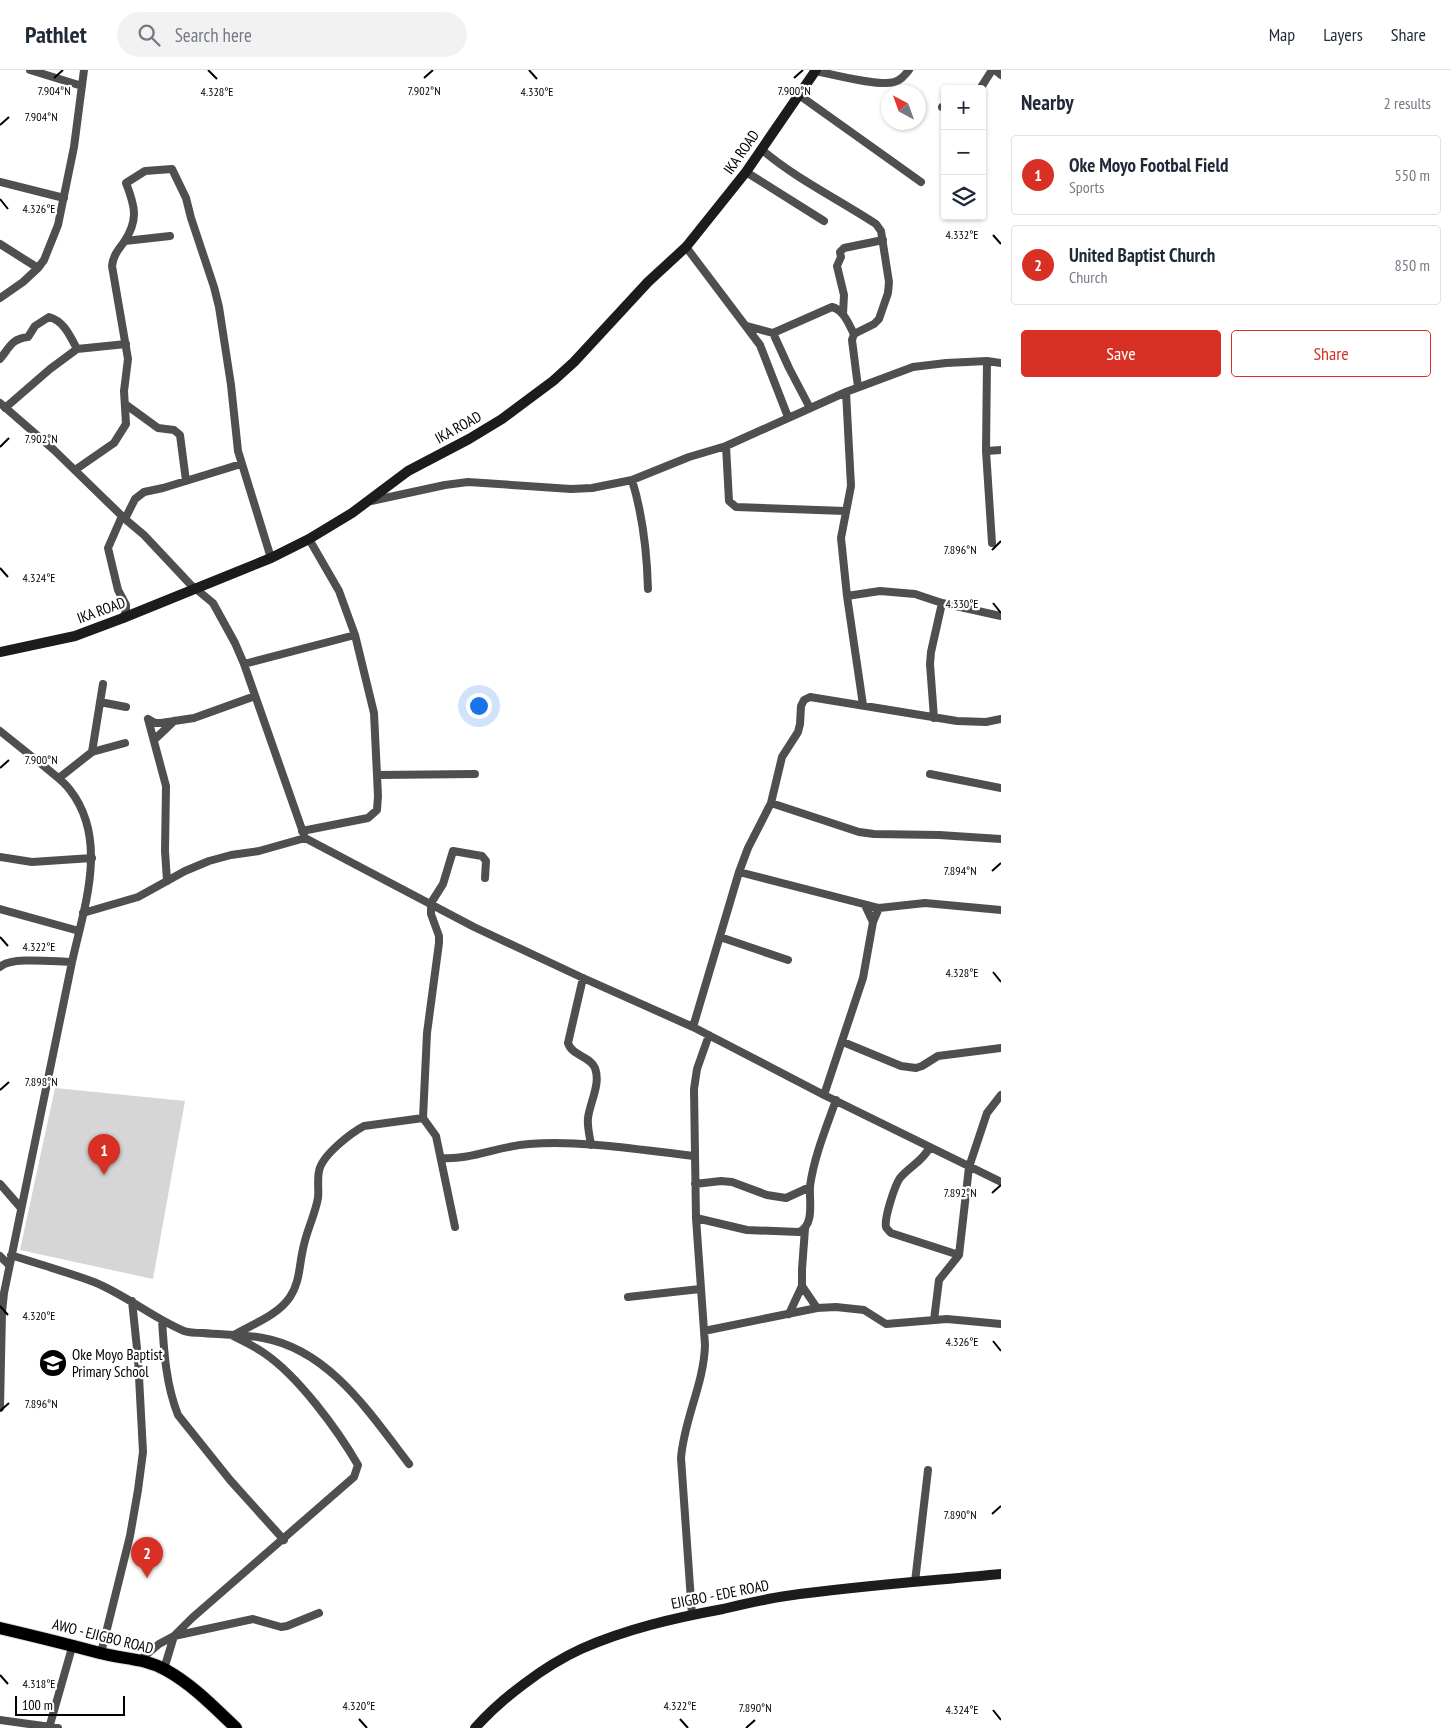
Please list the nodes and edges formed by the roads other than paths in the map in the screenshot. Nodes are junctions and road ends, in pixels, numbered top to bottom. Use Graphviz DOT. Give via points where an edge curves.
graph roads {
  1 [pos="30,70"];
  2 [pos="84,70"];
  3 [pos="909,70"];
  4 [pos="993,70"];
  5 [pos="816,71"];
  6 [pos="1001,75"];
  7 [pos="983,85"];
  8 [pos="82,86"];
  9 [pos="798,95"];
  10 [pos="761,149"];
  11 [pos="746,172"];
  12 [pos="0,182"];
  13 [pos="921,182"];
  14 [pos="64,198"];
  15 [pos="824,222"];
  16 [pos="170,236"];
  17 [pos="882,240"];
  18 [pos="124,241"];
  19 [pos="0,244"];
  20 [pos="686,247"];
  21 [pos="38,268"];
  22 [pos="0,298"];
  23 [pos="843,314"];
  24 [pos="746,326"];
  25 [pos="773,333"];
  26 [pos="854,334"];
  27 [pos="126,344"];
  28 [pos="77,349"];
  29 [pos="0,359"];
  30 [pos="987,361"];
  31 [pos="1001,363"];
  32 [pos="858,387"];
  33 [pos="846,392"];
  34 [pos="125,404"];
  35 [pos="3,405"];
  36 [pos="810,408"];
  37 [pos="788,417"];
  38 [pos="726,446"];
  39 [pos="986,450"];
  40 [pos="1001,450"];
  41 [pos="241,464"];
  42 [pos="75,470"];
  43 [pos="632,480"];
  44 [pos="186,481"];
  45 [pos="366,502"];
  46 [pos="845,512"];
  47 [pos="123,517"];
  48 [pos="309,539"];
  49 [pos="992,543"];
  50 [pos="271,558"];
  51 [pos="196,587"];
  52 [pos="648,589"];
  53 [pos="847,596"];
  54 [pos="942,603"];
  55 [pos="1001,616"];
  56 [pos="123,618"];
  57 [pos="355,636"];
  58 [pos="0,652"];
  59 [pos="244,664"];
  60 [pos="103,684"];
  61 [pos="255,696"];
  62 [pos="100,702"];
  63 [pos="863,705"];
  64 [pos="126,707"];
  65 [pos="934,718"];
  66 [pos="1001,719"];
  67 [pos="174,721"];
  68 [pos="0,732"];
  69 [pos="154,740"];
  70 [pos="126,743"];
  71 [pos="92,752"];
  72 [pos="475,774"];
  73 [pos="930,774"];
  74 [pos="377,775"];
  75 [pos="59,778"];
  76 [pos="1001,788"];
  77 [pos="771,803"];
  78 [pos="304,834"];
  79 [pos="1001,839"];
  80 [pos="0,857"];
  81 [pos="92,858"];
  82 [pos="738,872"];
  83 [pos="485,878"];
  84 [pos="167,881"];
  85 [pos="431,903"];
  86 [pos="865,905"];
  87 [pos="879,908"];
  88 [pos="0,909"];
  89 [pos="1001,910"];
  90 [pos="83,912"];
  91 [pos="873,922"];
  92 [pos="78,931"];
  93 [pos="720,937"];
  94 [pos="788,960"];
  95 [pos="72,962"];
  96 [pos="0,967"];
  97 [pos="583,978"];
  98 [pos="694,1027"];
  99 [pos="709,1035"];
  100 [pos="843,1042"];
  101 [pos="1001,1048"];
  102 [pos="824,1095"];
  103 [pos="1001,1095"];
  104 [pos="836,1100"];
  105 [pos="423,1118"];
  106 [pos="591,1145"];
  107 [pos="930,1147"];
  108 [pos="694,1156"];
  109 [pos="442,1158"];
  110 [pos="969,1167"];
  111 [pos="1001,1182"];
  112 [pos="0,1184"];
  113 [pos="695,1184"];
  114 [pos="810,1187"];
  115 [pos="21,1208"];
  116 [pos="696,1218"];
  117 [pos="455,1227"];
  118 [pos="805,1229"];
  119 [pos="10,1255"];
  120 [pos="959,1255"];
  121 [pos="0,1256"];
  122 [pos="9,1265"];
  123 [pos="802,1286"];
  124 [pos="700,1289"];
  125 [pos="628,1297"];
  126 [pos="132,1301"];
  127 [pos="817,1308"];
  128 [pos="789,1314"];
  129 [pos="162,1320"];
  130 [pos="934,1320"];
  131 [pos="1001,1324"];
  132 [pos="704,1331"];
  133 [pos="233,1336"];
  134 [pos="0,1408"];
  135 [pos="409,1464"];
  136 [pos="928,1470"];
  137 [pos="284,1540"];
  138 [pos="1001,1574"];
  139 [pos="915,1582"];
  140 [pos="319,1613"];
  141 [pos="692,1615"];
  142 [pos="0,1628"];
  143 [pos="174,1636"];
  144 [pos="73,1644"];
  145 [pos="101,1653"];
  146 [pos="140,1660"];
  147 [pos="164,1669"];
  148 [pos="0,1720"];
  149 [pos="52,1727"];
  150 [pos="236,1728"];
  151 [pos="475,1728"];
  1 -- 8 [label="street"];
  2 -- 8 [label="street"];
  3 -- 5 [label="street" via="902,79 892,83"];
  4 -- 6 [label="street"];
  4 -- 7 [label="street"];
  5 -- 9 [label="street, IKA ROAD"];
  8 -- 14 [label="street"];
  9 -- 10 [label="street, IKA ROAD"];
  9 -- 13 [label="street"];
  10 -- 11 [label="street, IKA ROAD"];
  10 -- 17 [label="street" via="876,224"];
  11 -- 15 [label="street"];
  11 -- 20 [label="street, IKA ROAD"];
  12 -- 14 [label="street"];
  14 -- 21 [label="street" via="58,225"];
  16 -- 18 [label="street"];
  17 -- 23 [label="street" via="841,250 837,266 844,295"];
  17 -- 26 [label="street" via="888,293 878,320"];
  18 -- 27 [label="street" via="112,266"];
  18 -- 41 [label="street" via="134,224 135,214 126,183 145,171 172,168 186,198 218,300"];
  19 -- 21 [label="street"];
  20 -- 24 [label="street"];
  20 -- 45 [label="street, IKA ROAD" via="553,381 502,419 408,471"];
  21 -- 22 [label="street"];
  23 -- 25 [label="street" via="832,306"];
  23 -- 26 [label="street"];
  24 -- 25 [label="street"];
  24 -- 37 [label="street" via="762,350"];
  25 -- 36 [label="street"];
  26 -- 32 [label="street" via="852,347"];
  27 -- 28 [label="street"];
  27 -- 34 [label="street"];
  28 -- 29 [label="street" via="61,323 49,317 35,326 28,337 12,343"];
  28 -- 35 [label="street"];
  30 -- 31 [label="street"];
  30 -- 32 [label="street" via="913,367"];
  30 -- 39 [label="street"];
  32 -- 33 [label="street"];
  33 -- 36 [label="street"];
  33 -- 46 [label="street" via="851,479"];
  34 -- 42 [label="street" via="126,424 121,434"];
  34 -- 44 [label="street" via="158,428 174,430 180,435"];
  35 -- 42 [label="street"];
  36 -- 37 [label="street"];
  37 -- 38 [label="street"];
  38 -- 43 [label="street"];
  38 -- 46 [label="street" via="729,501 736,508"];
  39 -- 40 [label="street"];
  39 -- 49 [label="street"];
  41 -- 44 [label="street"];
  41 -- 50 [label="street"];
  42 -- 47 [label="street"];
  43 -- 45 [label="street" via="571,489 468,482"];
  43 -- 52 [label="street" via="642,523"];
  44 -- 47 [label="street" via="144,492"];
  45 -- 48 [label="street, IKA ROAD"];
  46 -- 53 [label="street" via="842,538"];
  47 -- 51 [label="street"];
  47 -- 56 [label="street" via="108,548 118,590 126,605"];
  48 -- 50 [label="street, IKA ROAD"];
  48 -- 57 [label="street" via="339,591"];
  50 -- 51 [label="street, IKA ROAD"];
  51 -- 56 [label="street, IKA ROAD"];
  51 -- 59 [label="street" via="213,603"];
  53 -- 54 [label="street" via="885,591 915,594"];
  53 -- 63 [label="street"];
  54 -- 55 [label="street"];
  54 -- 65 [label="street" via="930,664"];
  56 -- 58 [label="street, IKA ROAD" via="75,636"];
  57 -- 59 [label="street"];
  57 -- 74 [label="street" via="374,713"];
  59 -- 61 [label="street"];
  60 -- 62 [label="street"];
  61 -- 67 [label="street" via="194,718"];
  61 -- 78 [label="street"];
  62 -- 64 [label="street"];
  62 -- 71 [label="street"];
  63 -- 65 [label="street"];
  63 -- 77 [label="street" via="810,697 804,700 798,732 779,764"];
  65 -- 66 [label="street" via="957,722"];
  67 -- 69 [label="street"];
  67 -- 69 [label="street" via="155,723 148,719"];
  68 -- 75 [label="street"];
  69 -- 84 [label="street" via="166,786"];
  70 -- 71 [label="street"];
  71 -- 75 [label="street"];
  72 -- 74 [label="street"];
  73 -- 76 [label="street"];
  74 -- 78 [label="street" via="377,810 374,814"];
  75 -- 81 [label="street" via="83,811"];
  77 -- 79 [label="street" via="859,832"];
  77 -- 82 [label="street"];
  78 -- 84 [label="street" via="259,851 209,861"];
  78 -- 85 [label="street"];
  80 -- 81 [label="street" via="32,862"];
  81 -- 90 [label="street"];
  82 -- 86 [label="street"];
  82 -- 93 [label="street"];
  83 -- 85 [label="street" via="486,861 482,856 453,850 443,884"];
  84 -- 90 [label="street" via="138,897"];
  85 -- 97 [label="street"];
  85 -- 105 [label="street" via="439,943 427,1033"];
  86 -- 87 [label="street"];
  86 -- 91 [label="street"];
  87 -- 89 [label="street" via="925,903"];
  87 -- 91 [label="street"];
  88 -- 92 [label="street"];
  90 -- 92 [label="street"];
  91 -- 100 [label="street" via="867,964"];
  92 -- 95 [label="street"];
  93 -- 94 [label="street"];
  93 -- 98 [label="street"];
  95 -- 96 [label="street" via="8,962"];
  95 -- 115 [label="street"];
  97 -- 98 [label="street"];
  97 -- 106 [label="street" via="568,1043 574,1052 592,1063 597,1076 588,1121"];
  98 -- 99 [label="street"];
  99 -- 102 [label="street"];
  99 -- 108 [label="street" via="694,1089"];
  100 -- 101 [label="street" via="908,1068 922,1066 938,1056"];
  100 -- 102 [label="street"];
  102 -- 104 [label="street"];
  103 -- 110 [label="street" via="987,1112"];
  104 -- 107 [label="street"];
  104 -- 114 [label="street"];
  105 -- 109 [label="street" via="436,1136"];
  105 -- 133 [label="street" via="364,1126 328,1154 319,1171 318,1197 302,1250 297,1285 276,1311"];
  106 -- 108 [label="street"];
  106 -- 109 [label="street" via="528,1144 455,1159"];
  107 -- 110 [label="street"];
  107 -- 120 [label="street" via="897,1183 886,1226 891,1233"];
  108 -- 113 [label="street"];
  109 -- 117 [label="street"];
  110 -- 111 [label="street"];
  110 -- 120 [label="street"];
  112 -- 115 [label="street"];
  113 -- 114 [label="street" via="732,1182 767,1195 786,1198"];
  113 -- 116 [label="street"];
  114 -- 118 [label="street" via="809,1223"];
  115 -- 119 [label="street"];
  116 -- 118 [label="street" via="747,1230 799,1232"];
  116 -- 124 [label="street"];
  118 -- 123 [label="street"];
  119 -- 122 [label="street"];
  119 -- 126 [label="street" via="94,1282"];
  120 -- 130 [label="street" via="939,1280"];
  121 -- 122 [label="street"];
  122 -- 134 [label="street" via="2,1312"];
  123 -- 127 [label="street"];
  123 -- 128 [label="street"];
  124 -- 125 [label="street"];
  124 -- 132 [label="street"];
  126 -- 129 [label="street"];
  126 -- 145 [label="street" via="143,1452 130,1536"];
  127 -- 128 [label="street"];
  127 -- 130 [label="street" via="864,1310 886,1324"];
  128 -- 132 [label="street"];
  129 -- 133 [label="street" via="186,1332"];
  129 -- 137 [label="street" via="165,1362 178,1415"];
  130 -- 131 [label="street"];
  132 -- 141 [label="street" via="705,1358 681,1458"];
  133 -- 135 [label="street" via="277,1341 334,1374 349,1388"];
  133 -- 137 [label="street" via="264,1353 292,1378 342,1438 358,1465 354,1477"];
  136 -- 139 [label="street"];
  137 -- 143 [label="street"];
  138 -- 139 [label="street, EJIGBO - EDE ROAD"];
  139 -- 141 [label="street, EJIGBO - EDE ROAD" via="784,1596"];
  140 -- 143 [label="street" via="281,1627 253,1619"];
  141 -- 151 [label="street, EJIGBO - EDE ROAD" via="649,1624 581,1650 551,1666"];
  142 -- 144 [label="main road, AWO - EJIGBO ROAD"];
  143 -- 146 [label="street"];
  143 -- 147 [label="street"];
  144 -- 145 [label="main road, AWO - EJIGBO ROAD"];
  144 -- 149 [label="street"];
  145 -- 146 [label="main road, AWO - EJIGBO ROAD"];
  146 -- 147 [label="main road, AWO - EJIGBO ROAD"];
  147 -- 150 [label="main road, AWO - EJIGBO ROAD" via="193,1688"];
  148 -- 149 [label="street"];
}
